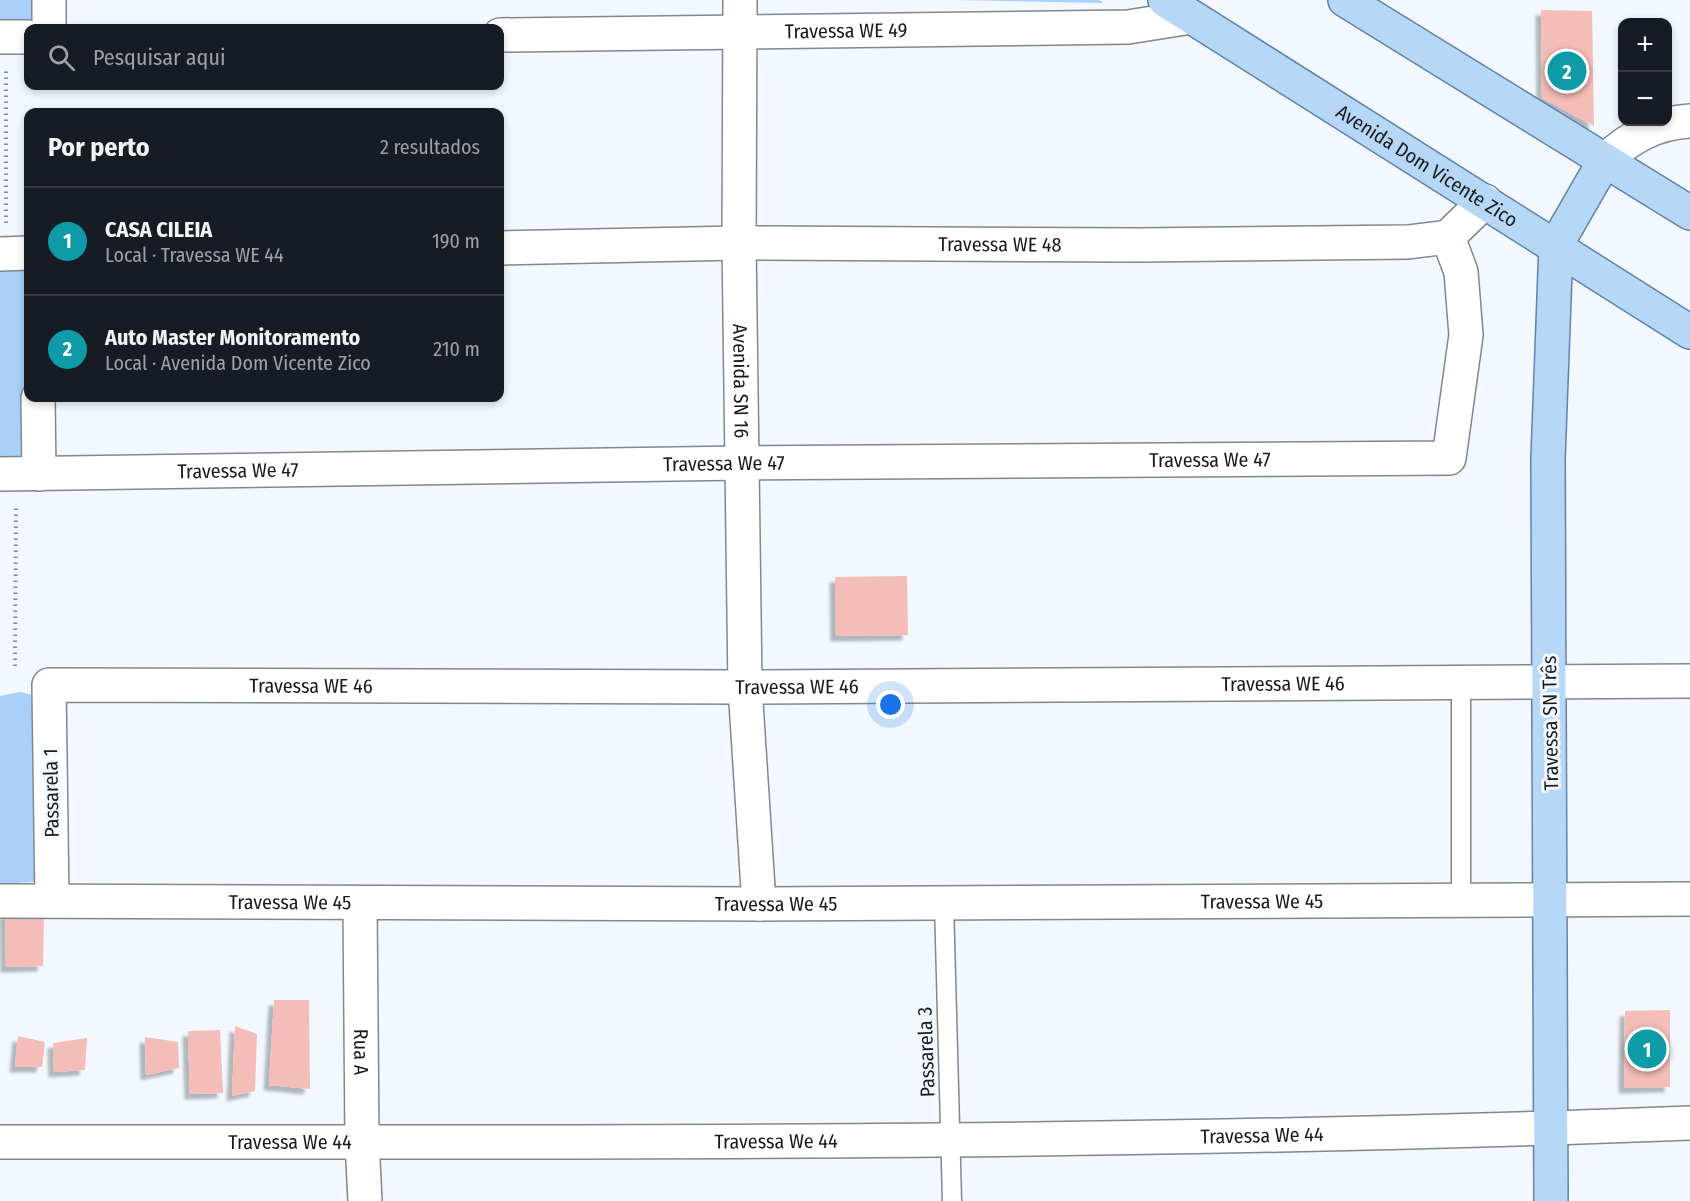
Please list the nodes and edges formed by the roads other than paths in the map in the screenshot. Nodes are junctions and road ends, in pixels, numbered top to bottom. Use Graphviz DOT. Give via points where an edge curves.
graph roads {
  1 [pos="49,0"];
  2 [pos="740,0"];
  3 [pos="1346,0"];
  4 [pos="1178,8"];
  5 [pos="49,24"];
  6 [pos="740,33"];
  7 [pos="504,34"];
  8 [pos="1690,121"];
  9 [pos="1601,167"];
  10 [pos="1485,201"];
  11 [pos="1690,213"];
  12 [pos="1690,234"];
  13 [pos="1448,237"];
  14 [pos="739,243"];
  15 [pos="1556,245"];
  16 [pos="504,248"];
  17 [pos="1690,332"];
  18 [pos="37,402"];
  19 [pos="742,463"];
  20 [pos="18,474"];
  21 [pos="1550,680"];
  22 [pos="1461,681"];
  23 [pos="1690,681"];
  24 [pos="49,685"];
  25 [pos="746,687"];
  26 [pos="1552,898"];
  27 [pos="1461,899"];
  28 [pos="1690,899"];
  29 [pos="0,901"];
  30 [pos="52,901"];
  31 [pos="944,902"];
  32 [pos="360,904"];
  33 [pos="759,904"];
  34 [pos="1690,1123"];
  35 [pos="1550,1127"];
  36 [pos="951,1139"];
  37 [pos="362,1141"];
  38 [pos="0,1143"];
  39 [pos="365,1201"];
  40 [pos="952,1201"];
  41 [pos="1551,1201"];
  1 -- 5 [label="street"];
  2 -- 6 [label="street, Avenida SN 16"];
  3 -- 9 [label="main road"];
  4 -- 6 [label="street, Travessa WE 49" via="1128,27"];
  4 -- 10 [label="main road, Avenida Dom Vicente Zico"];
  6 -- 7 [label="street, Travessa WE 49"];
  6 -- 14 [label="street, Avenida SN 16"];
  8 -- 9 [label="street" via="1647,129 1624,143"];
  9 -- 11 [label="main road"];
  9 -- 12 [label="main road"];
  9 -- 15 [label="main road"];
  10 -- 13 [label="street"];
  10 -- 15 [label="main road, Avenida Dom Vicente Zico"];
  13 -- 14 [label="street, Travessa WE 48" via="1386,243"];
  13 -- 19 [label="street, Travessa We 47" via="1461,272 1466,335 1449,458"];
  14 -- 16 [label="street, Travessa WE 48"];
  14 -- 19 [label="street, Avenida SN 16"];
  15 -- 17 [label="main road, Avenida Dom Vicente Zico"];
  15 -- 21 [label="main road, Travessa SN Três" via="1548,459"];
  18 -- 20 [label="street"];
  19 -- 20 [label="street, Travessa We 47"];
  19 -- 25 [label="street, Avenida SN 16"];
  21 -- 22 [label="street, Travessa WE 46"];
  21 -- 23 [label="street, Travessa WE 46"];
  21 -- 26 [label="main road, Travessa SN Três"];
  22 -- 25 [label="street, Travessa WE 46"];
  22 -- 27 [label="lane"];
  24 -- 25 [label="street, Travessa WE 46"];
  24 -- 30 [label="street, Passarela 1"];
  25 -- 33 [label="street, Avenida SN 16"];
  26 -- 27 [label="street, Travessa We 45"];
  26 -- 28 [label="street"];
  26 -- 35 [label="main road, Travessa SN Três"];
  27 -- 31 [label="street, Travessa We 45"];
  29 -- 30 [label="street, Travessa We 45"];
  30 -- 32 [label="street, Travessa We 45"];
  31 -- 33 [label="street, Travessa We 45"];
  31 -- 36 [label="lane, Passarela 3"];
  32 -- 33 [label="street, Travessa We 45"];
  32 -- 37 [label="street, Rua A"];
  34 -- 35 [label="street"];
  35 -- 36 [label="street, Travessa We 44" via="1409,1133"];
  35 -- 41 [label="main road, Travessa SN Três"];
  36 -- 37 [label="street, Travessa We 44"];
  36 -- 40 [label="lane, Passarela 3"];
  37 -- 38 [label="street, Travessa We 44"];
  37 -- 39 [label="street, Rua A"];
}
